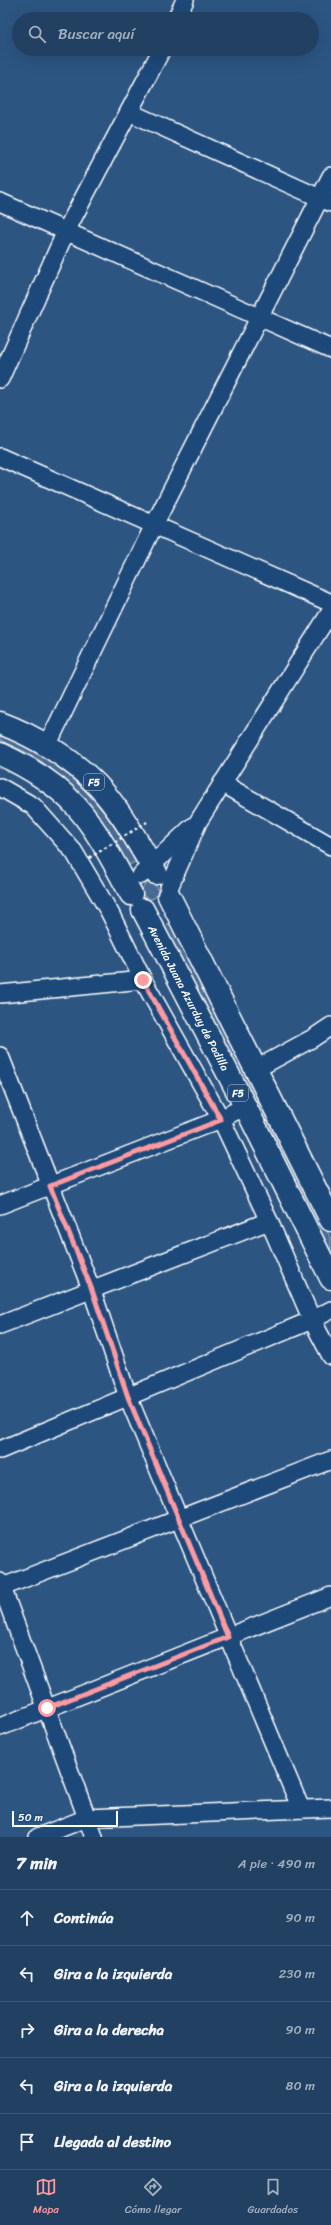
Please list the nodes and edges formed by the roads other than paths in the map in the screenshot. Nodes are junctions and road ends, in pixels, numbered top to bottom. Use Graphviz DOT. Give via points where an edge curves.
graph roads {
  1 [pos="185,0"];
  2 [pos="179,12"];
  3 [pos="158,56"];
  4 [pos="129,112"];
  5 [pos="331,176"];
  6 [pos="325,200"];
  7 [pos="0,202"];
  8 [pos="66,231"];
  9 [pos="259,318"];
  10 [pos="331,350"];
  11 [pos="0,379"];
  12 [pos="0,457"];
  13 [pos="154,525"];
  14 [pos="331,603"];
  15 [pos="331,611"];
  16 [pos="0,723"];
  17 [pos="47,746"];
  18 [pos="0,754"];
  19 [pos="222,783"];
  20 [pos="0,787"];
  21 [pos="198,822"];
  22 [pos="329,841"];
  23 [pos="157,880"];
  24 [pos="137,902"];
  25 [pos="143,980"];
  26 [pos="0,994"];
  27 [pos="331,1026"];
  28 [pos="0,1056"];
  29 [pos="256,1069"];
  30 [pos="245,1106"];
  31 [pos="221,1120"];
  32 [pos="50,1186"];
  33 [pos="325,1193"];
  34 [pos="0,1205"];
  35 [pos="331,1220"];
  36 [pos="269,1221"];
  37 [pos="331,1278"];
  38 [pos="92,1290"];
  39 [pos="331,1310"];
  40 [pos="312,1320"];
  41 [pos="0,1325"];
  42 [pos="331,1356"];
  43 [pos="128,1397"];
  44 [pos="0,1450"];
  45 [pos="331,1460"];
  46 [pos="178,1520"];
  47 [pos="1,1586"];
  48 [pos="331,1597"];
  49 [pos="228,1637"];
  50 [pos="47,1708"];
  51 [pos="0,1726"];
  52 [pos="331,1808"];
  53 [pos="301,1809"];
  54 [pos="87,1818"];
  55 [pos="38,1837"];
  56 [pos="94,1837"];
  1 -- 2 [label="street"];
  3 -- 4 [label="street"];
  4 -- 6 [label="street"];
  4 -- 8 [label="street"];
  5 -- 6 [label="street"];
  6 -- 9 [label="street"];
  7 -- 8 [label="street"];
  8 -- 9 [label="street"];
  8 -- 11 [label="street"];
  9 -- 10 [label="street"];
  9 -- 13 [label="street"];
  12 -- 13 [label="street"];
  13 -- 14 [label="street"];
  13 -- 17 [label="street"];
  15 -- 19 [label="street"];
  16 -- 17 [label="highway, F5"];
  17 -- 23 [label="highway, F5" via="76,766 97,785 122,816"];
  18 -- 24 [label="highway, Avenida Juana Azurduy de Padilla / F5" via="45,777 73,801 95,829"];
  19 -- 21 [label="street"];
  19 -- 22 [label="street"];
  20 -- 25 [label="street" via="33,806 74,852 110,913"];
  21 -- 23 [label="street"];
  21 -- 23 [label="street"];
  23 -- 24 [label="highway" via="133,883"];
  23 -- 24 [label="highway" via="165,905 155,911"];
  23 -- 29 [label="highway, F5"];
  24 -- 30 [label="highway, Avenida Juana Azurduy de Padilla / F5"];
  25 -- 26 [label="street"];
  25 -- 31 [label="street"];
  27 -- 29 [label="street"];
  28 -- 32 [label="street"];
  29 -- 33 [label="highway, F5"];
  30 -- 31 [label="street"];
  30 -- 37 [label="highway, Avenida Juana Azurduy de Padilla / F5"];
  31 -- 32 [label="street"];
  31 -- 36 [label="street"];
  32 -- 34 [label="street"];
  32 -- 38 [label="street"];
  33 -- 35 [label="highway, F5"];
  36 -- 38 [label="street"];
  36 -- 40 [label="street"];
  38 -- 41 [label="street"];
  38 -- 43 [label="street"];
  39 -- 40 [label="street"];
  40 -- 42 [label="street"];
  40 -- 43 [label="street"];
  43 -- 44 [label="street"];
  43 -- 46 [label="street"];
  45 -- 46 [label="street"];
  46 -- 47 [label="street"];
  46 -- 49 [label="street"];
  47 -- 50 [label="street"];
  48 -- 49 [label="street"];
  49 -- 50 [label="street"];
  49 -- 53 [label="street"];
  50 -- 51 [label="street"];
  50 -- 54 [label="street"];
  52 -- 53 [label="street"];
  53 -- 54 [label="street"];
  54 -- 55 [label="street"];
  54 -- 56 [label="street"];
}
